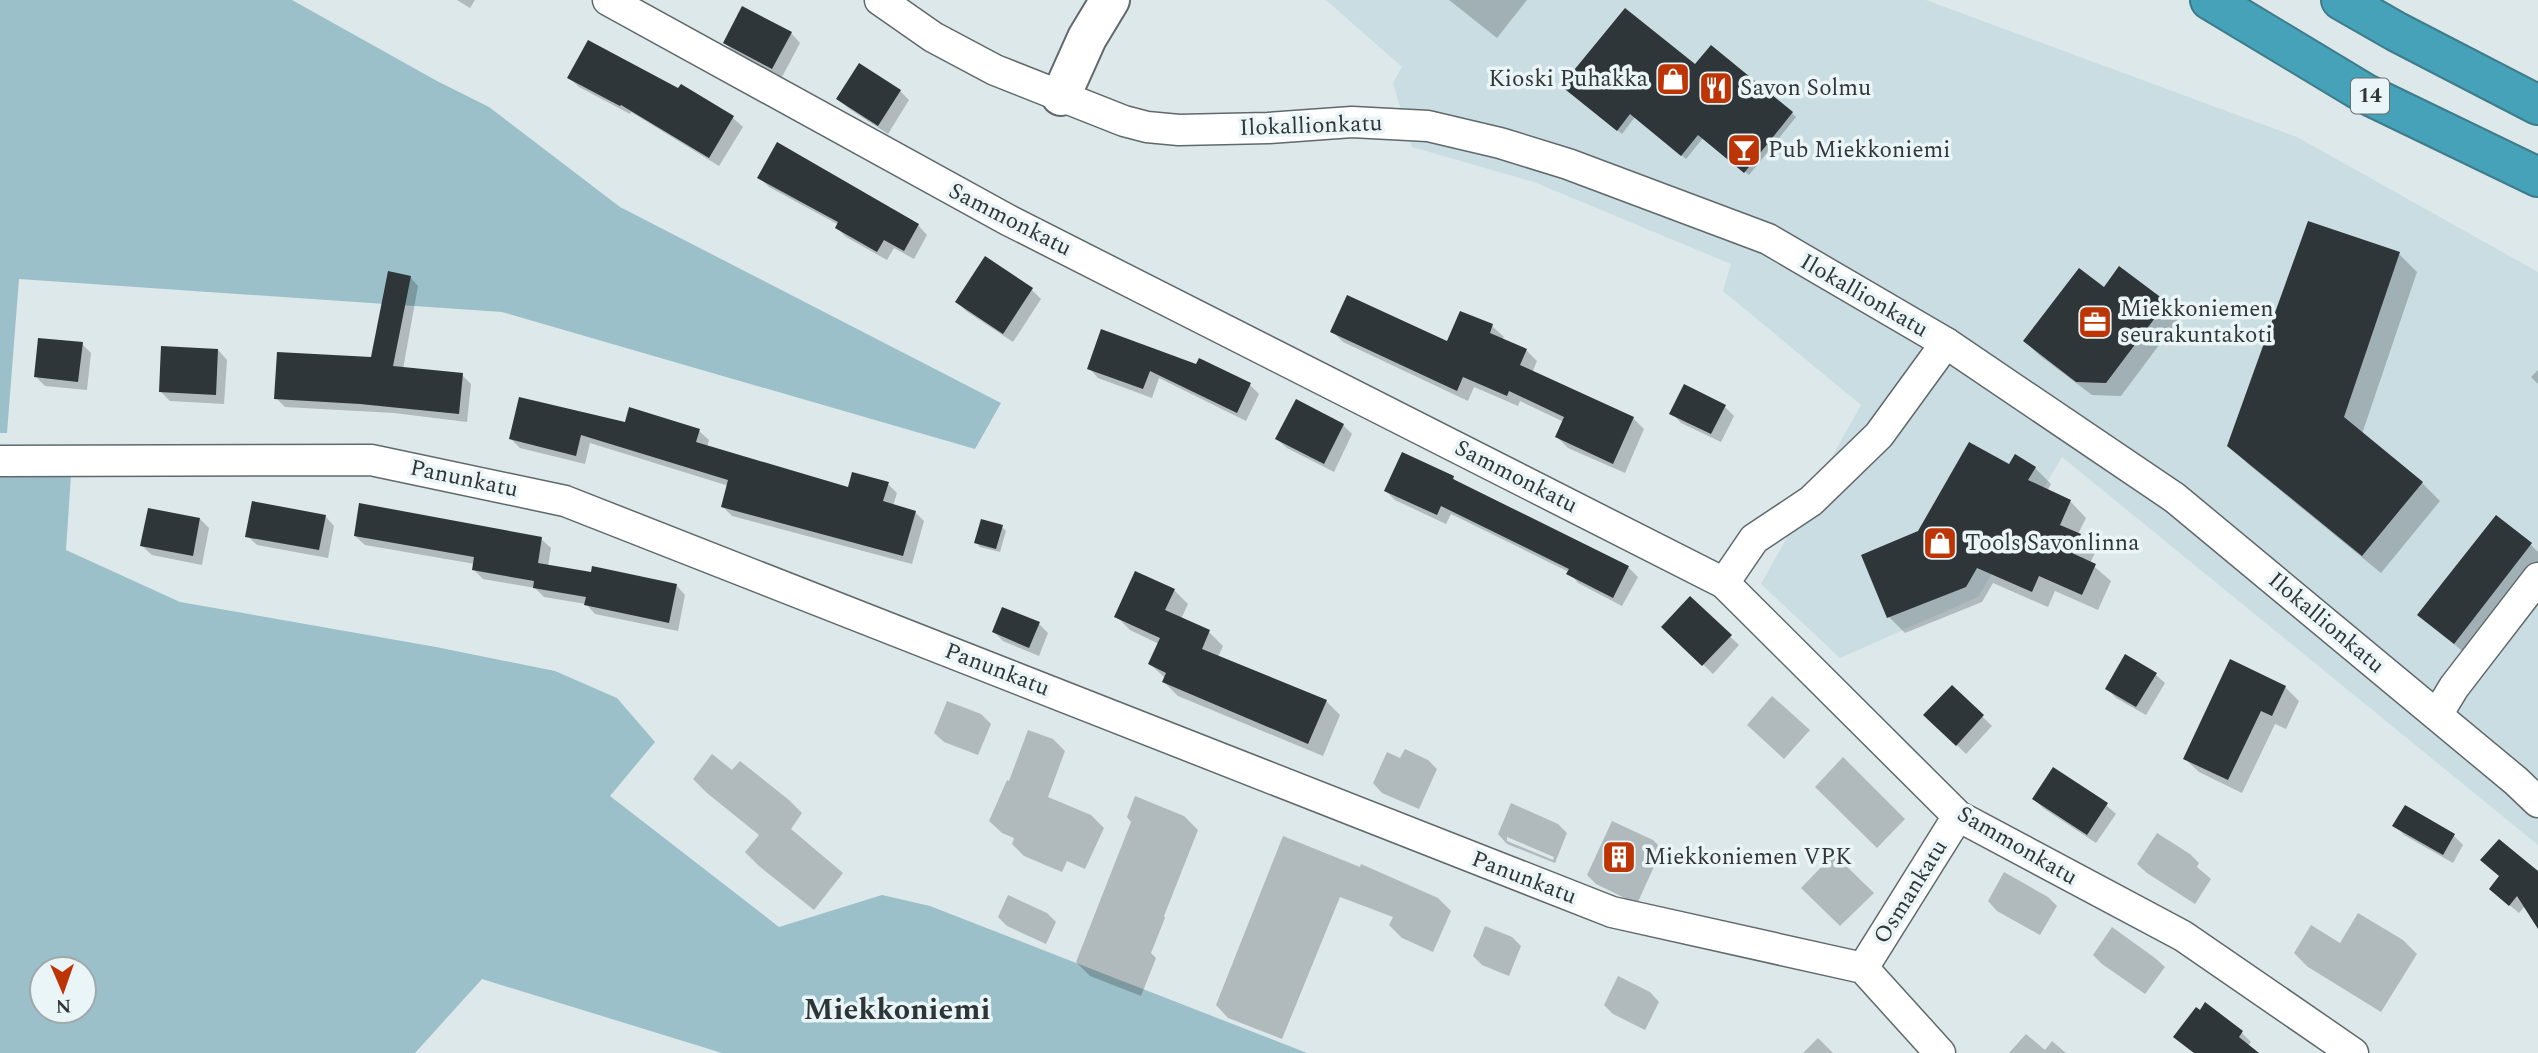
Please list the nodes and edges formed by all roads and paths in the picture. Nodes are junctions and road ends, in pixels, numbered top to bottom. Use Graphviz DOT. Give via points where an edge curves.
graph roads {
  1 [pos="608,0"];
  2 [pos="880,0"];
  3 [pos="1110,0"];
  4 [pos="2210,0"];
  5 [pos="2341,0"];
  6 [pos="1060,96"];
  7 [pos="2538,105"];
  8 [pos="2538,177"];
  9 [pos="1946,343"];
  10 [pos="0,461"];
  11 [pos="2538,578"];
  12 [pos="1724,583"];
  13 [pos="2437,715"];
  14 [pos="2538,802"];
  15 [pos="1958,816"];
  16 [pos="1863,968"];
  17 [pos="1940,1053"];
  18 [pos="2353,1053"];
  1 -- 12 [label="street, Sammonkatu" via="1008,220"];
  2 -- 6 [label="street, Ilokallionkatu" via="943,43"];
  3 -- 6 [label="street"];
  4 -- 8 [label="highway, 14" via="2366,94"];
  5 -- 7 [label="highway"];
  6 -- 9 [label="street, Ilokallionkatu" via="1147,127 1213,130 1382,122 1428,126 1500,142 1768,239"];
  9 -- 12 [label="street" via="1879,435 1811,501 1754,539"];
  9 -- 13 [label="street, Ilokallionkatu" via="2175,498"];
  10 -- 16 [label="street, Panunkatu" via="372,460 565,501 1612,912"];
  11 -- 13 [label="street"];
  12 -- 15 [label="street, Sammonkatu"];
  13 -- 14 [label="street, Ilokallionkatu"];
  15 -- 16 [label="street, Osmankatu"];
  15 -- 18 [label="street, Sammonkatu" via="2183,936"];
  16 -- 17 [label="street"];
}
